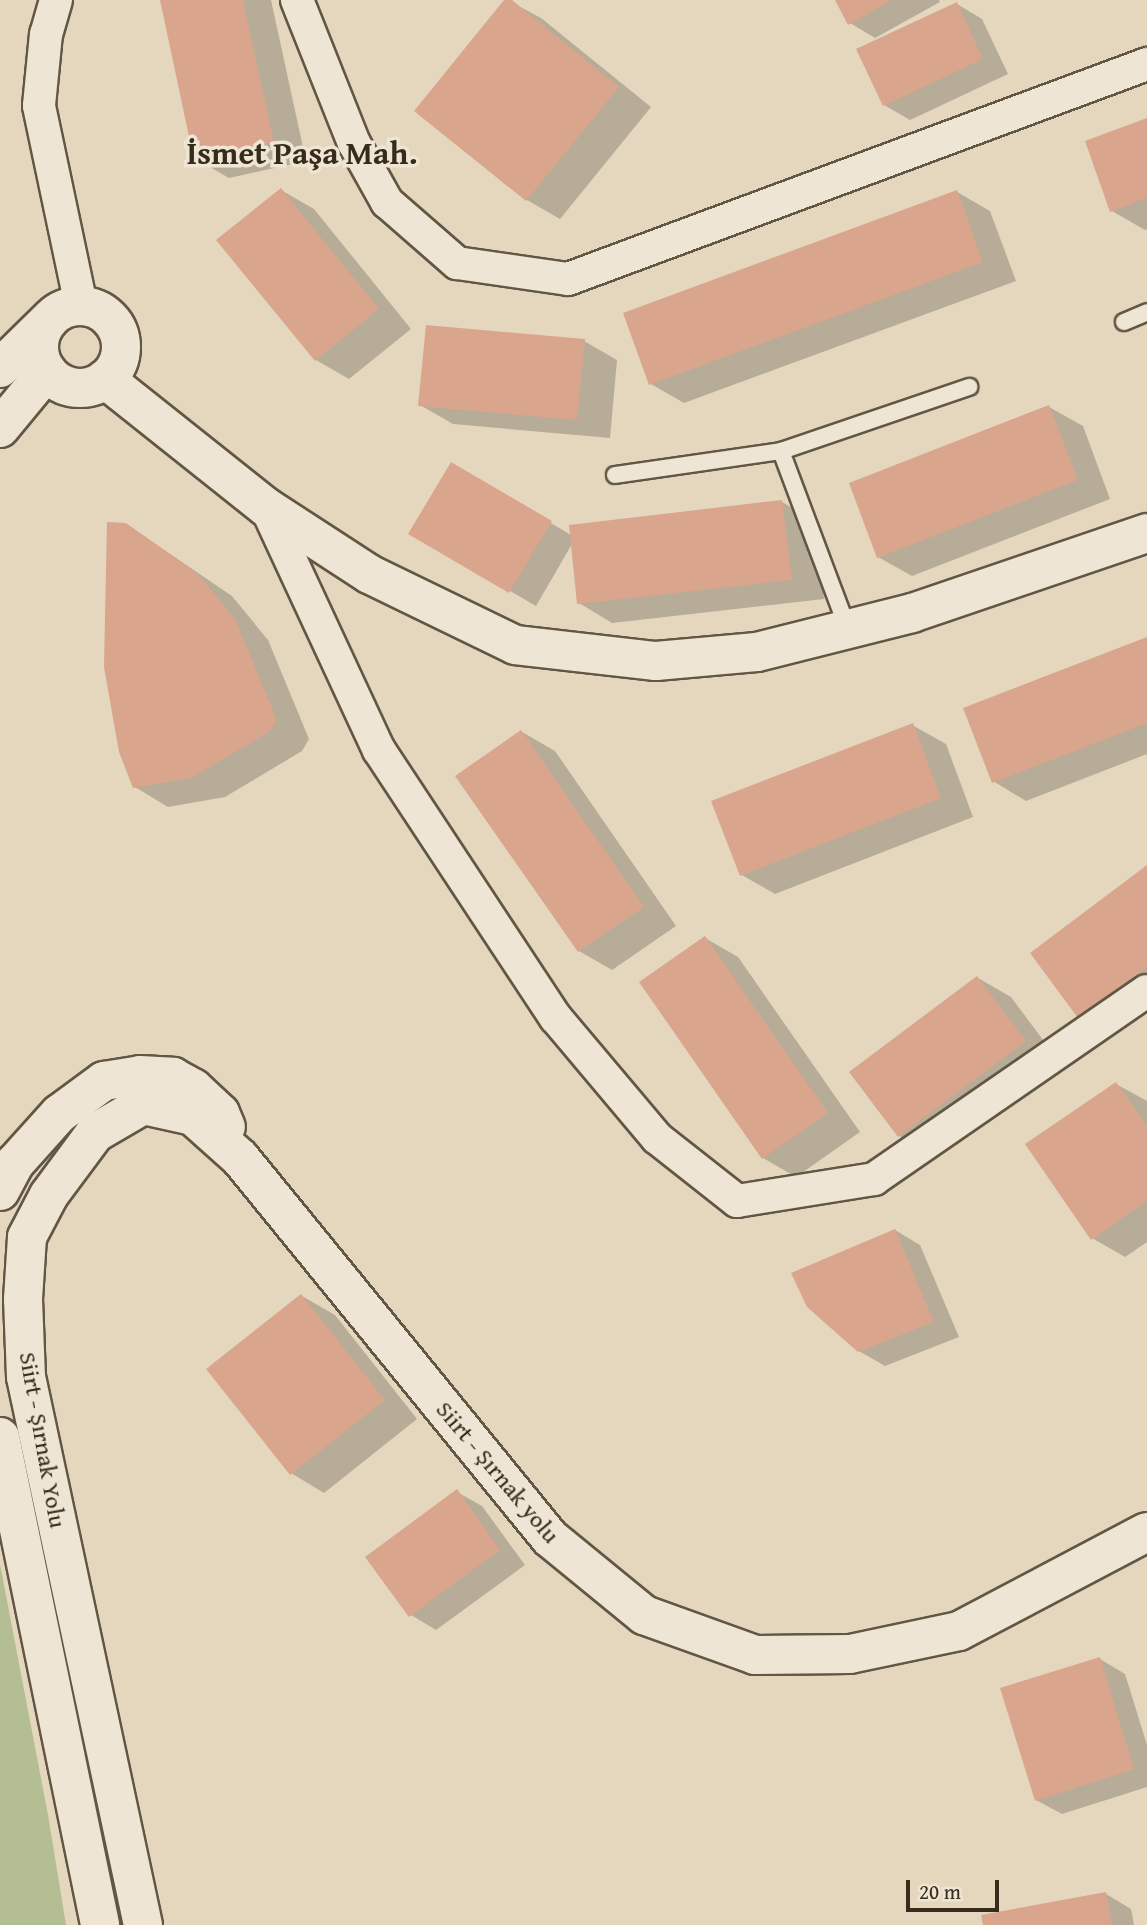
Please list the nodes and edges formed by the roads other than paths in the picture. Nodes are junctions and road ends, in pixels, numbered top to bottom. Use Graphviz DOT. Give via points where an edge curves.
graph roads {
  1 [pos="56,0"];
  2 [pos="298,0"];
  3 [pos="1147,64"];
  4 [pos="81,305"];
  5 [pos="1147,312"];
  6 [pos="47,322"];
  7 [pos="1124,322"];
  8 [pos="0,368"];
  9 [pos="47,372"];
  10 [pos="105,379"];
  11 [pos="969,387"];
  12 [pos="0,428"];
  13 [pos="781,451"];
  14 [pos="615,475"];
  15 [pos="266,507"];
  16 [pos="1147,533"];
  17 [pos="848,629"];
  18 [pos="1147,991"];
  19 [pos="240,1158"];
  20 [pos="0,1191"];
  21 [pos="0,1437"];
  22 [pos="1147,1533"];
  23 [pos="100,1925"];
  24 [pos="143,1925"];
  1 -- 4 [label="street" via="46,34 39,106"];
  2 -- 3 [label="street" via="354,143 387,202 457,263 568,278"];
  4 -- 6 [label="street" via="68,307"];
  4 -- 10 [label="street" via="105,313 120,334 119,359"];
  5 -- 7 [label="lane"];
  6 -- 8 [label="street"];
  6 -- 9 [label="street" via="39,347"];
  9 -- 10 [label="street" via="68,386 94,386"];
  9 -- 12 [label="street"];
  10 -- 15 [label="street"];
  11 -- 13 [label="lane"];
  13 -- 14 [label="lane"];
  13 -- 17 [label="lane"];
  15 -- 17 [label="street" via="369,574 515,645 656,661 757,652"];
  15 -- 18 [label="street" via="379,750 556,1018 657,1138 737,1201 874,1179"];
  16 -- 17 [label="street" via="912,613"];
  19 -- 20 [label="street" via="220,1113 193,1088 173,1077 140,1075 104,1081 59,1114 15,1163"];
  19 -- 22 [label="street, Siirt - Şırnak yolu" via="550,1538 644,1615 755,1655 850,1654 959,1631"];
  19 -- 24 [label="street, Siirt - Şırnak Yolu" via="193,1116 144,1105 95,1133 49,1195 27,1237 23,1299 26,1377"];
  21 -- 23 [label="street, Siirt - Şırnak Yolu"];
}
